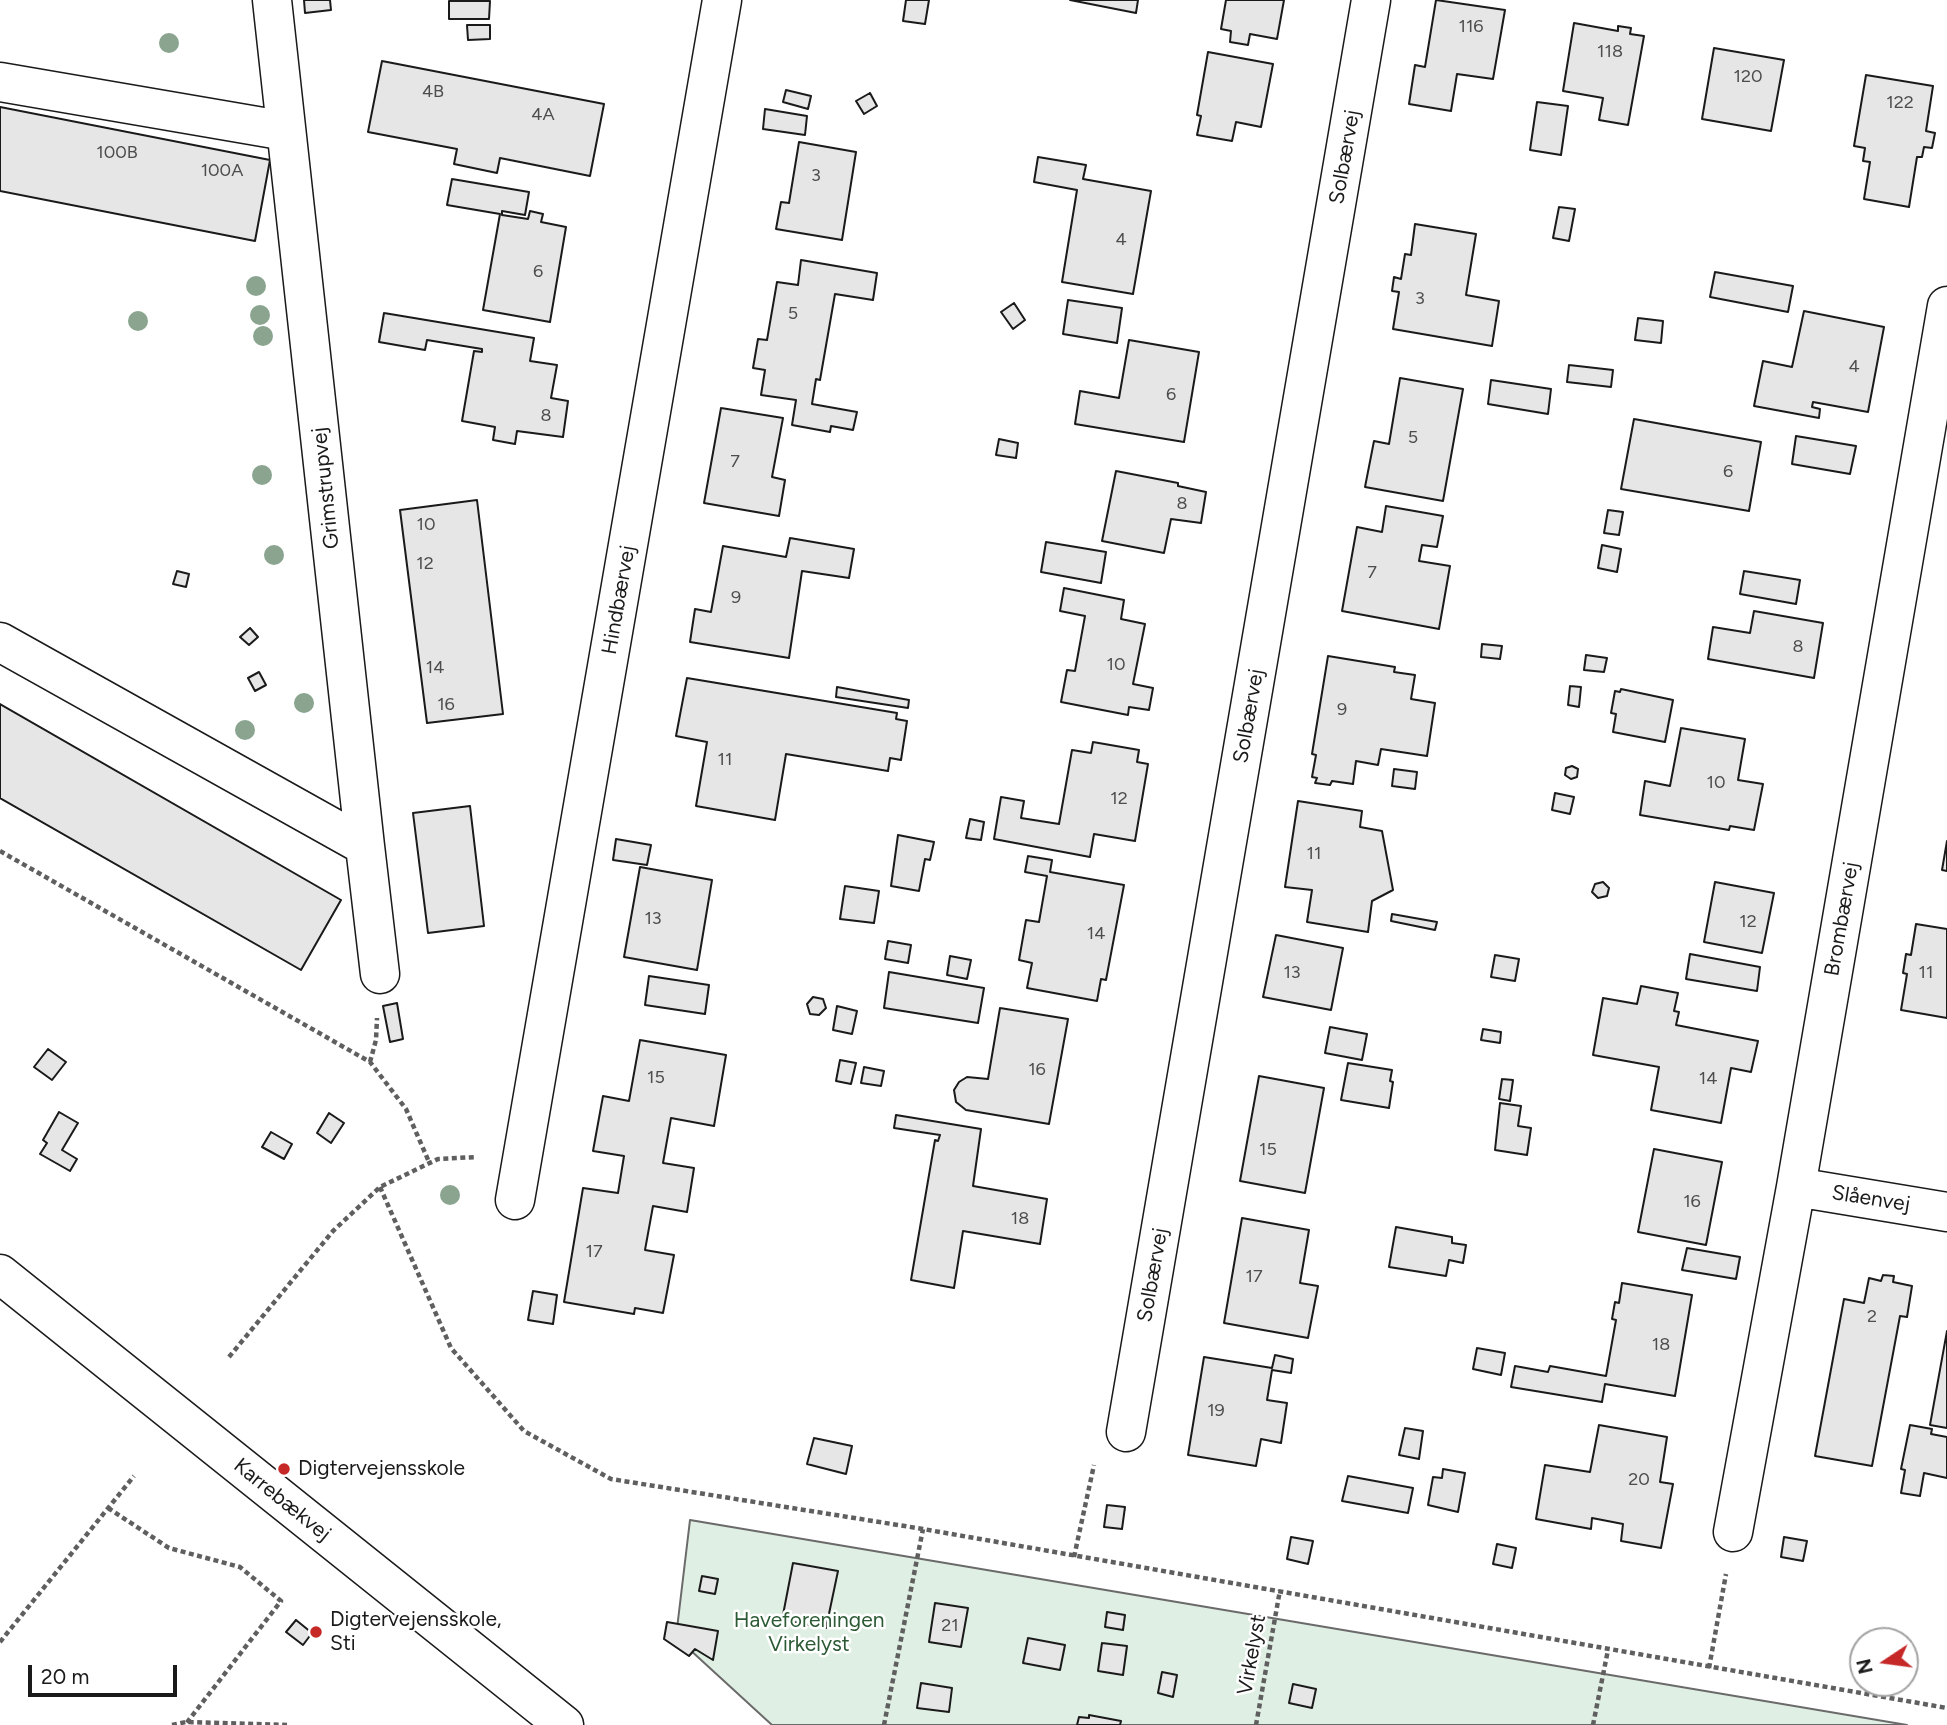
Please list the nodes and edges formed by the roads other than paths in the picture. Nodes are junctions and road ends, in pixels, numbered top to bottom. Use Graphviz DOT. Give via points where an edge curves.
graph roads {
  1 [pos="272,0"];
  2 [pos="722,0"];
  3 [pos="1371,0"];
  4 [pos="0,82"];
  5 [pos="286,131"];
  6 [pos="1947,306"];
  7 [pos="0,642"];
  8 [pos="365,846"];
  9 [pos="380,974"];
  10 [pos="1796,1187"];
  11 [pos="515,1200"];
  12 [pos="1947,1212"];
  13 [pos="3,1283"];
  14 [pos="1126,1432"];
  15 [pos="1733,1532"];
  16 [pos="564,1725"];
  1 -- 5 [label="street, Grimstrupvej"];
  2 -- 11 [label="street, Hindbærvej"];
  3 -- 14 [label="street, Solbærvej"];
  4 -- 5 [label="street"];
  5 -- 8 [label="street, Grimstrupvej"];
  6 -- 10 [label="street, Brombærvej"];
  7 -- 8 [label="street"];
  8 -- 9 [label="street, Grimstrupvej"];
  10 -- 12 [label="street, Slåenvej"];
  10 -- 15 [label="street, Brombærvej"];
  13 -- 16 [label="street, Karrebækvej"];
}
